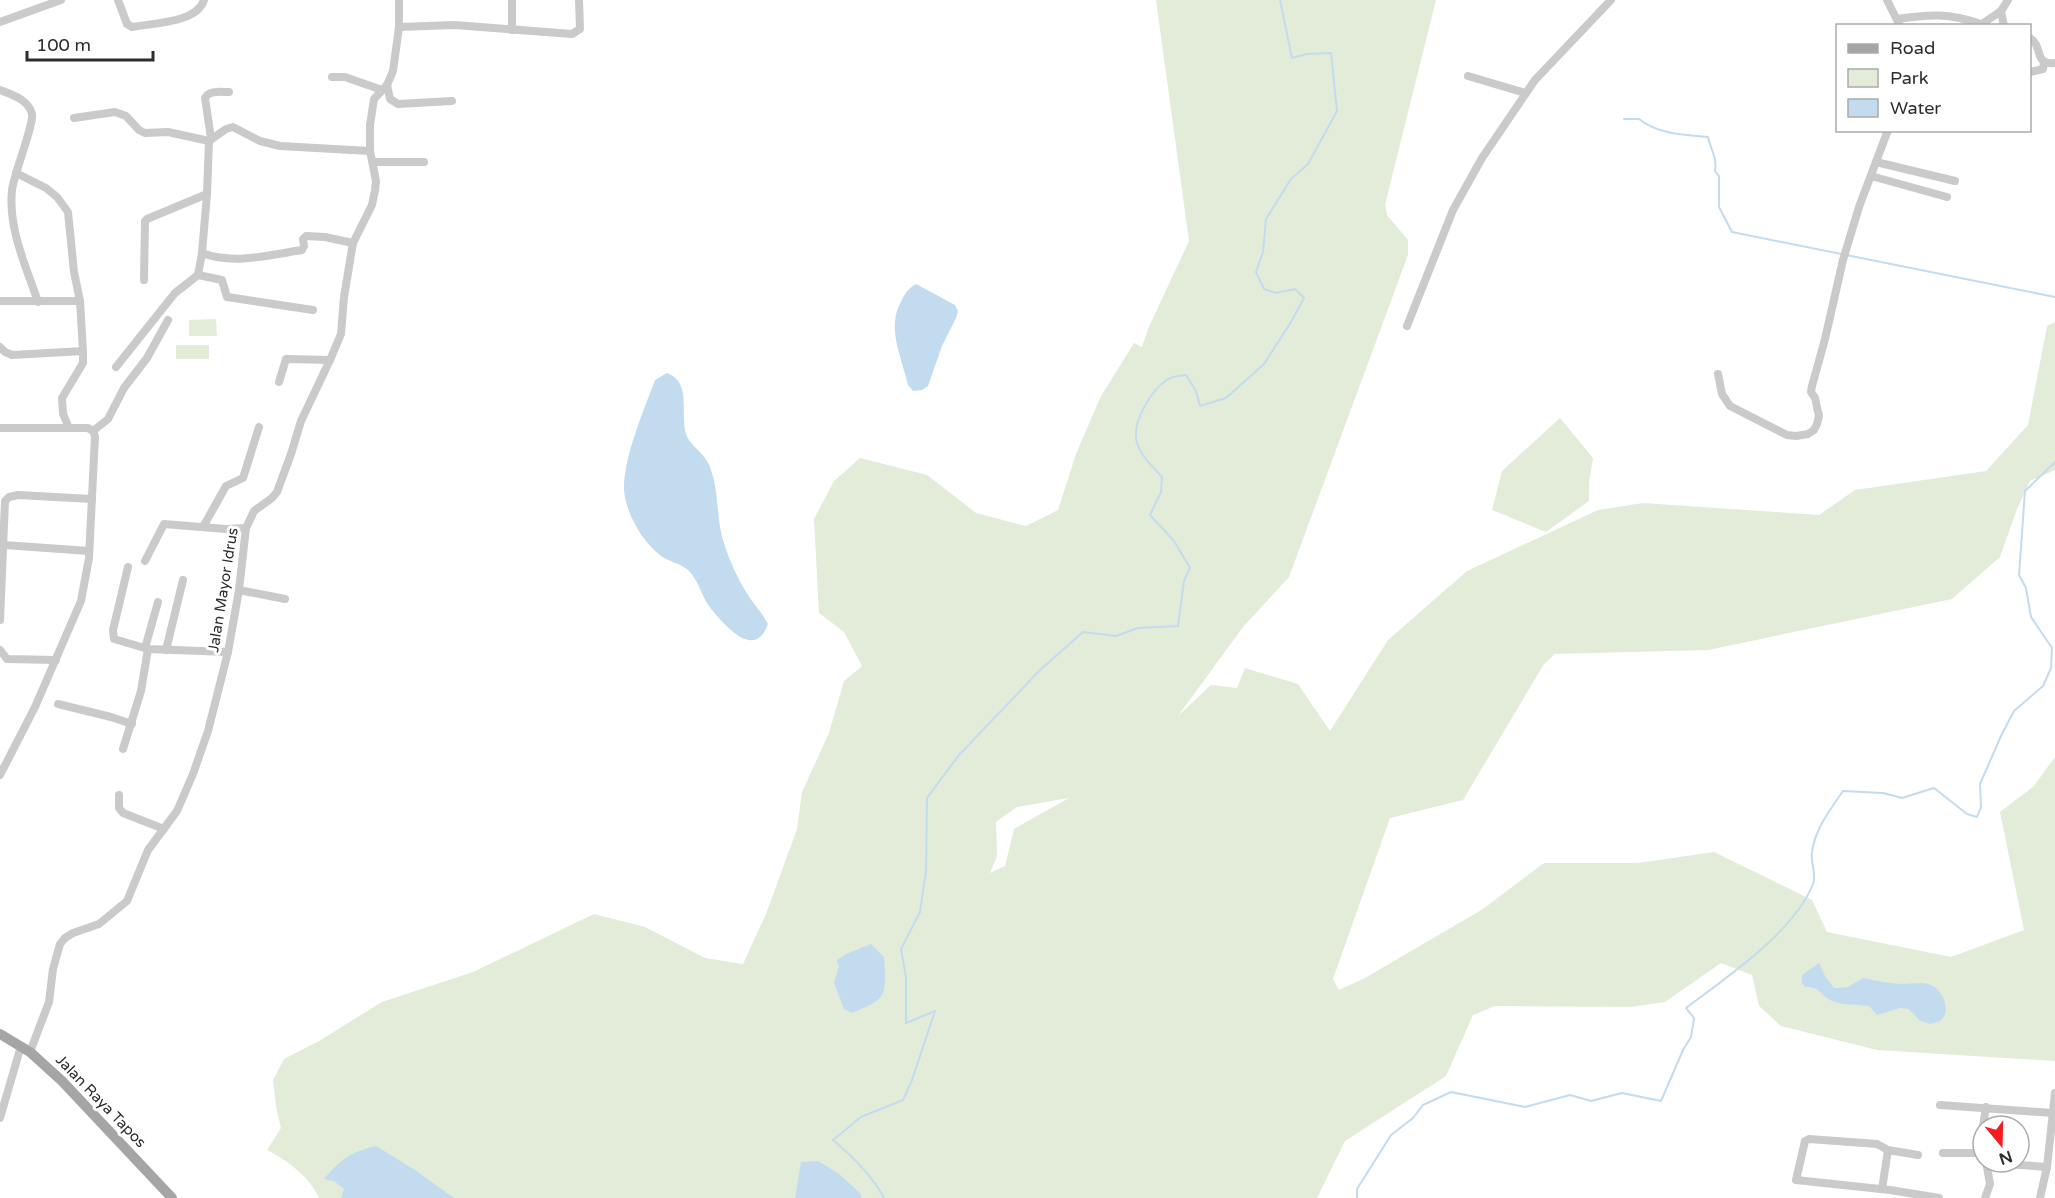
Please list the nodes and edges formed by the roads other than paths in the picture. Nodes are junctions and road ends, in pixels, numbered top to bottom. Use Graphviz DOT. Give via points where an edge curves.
graph roads {
  1 [pos="62,0"];
  2 [pos="118,0"];
  3 [pos="204,0"];
  4 [pos="399,0"];
  5 [pos="512,0"];
  6 [pos="579,0"];
  7 [pos="1611,0"];
  8 [pos="1887,0"];
  9 [pos="2005,1"];
  10 [pos="2001,11"];
  11 [pos="0,22"];
  12 [pos="1899,22"];
  13 [pos="1977,24"];
  14 [pos="1982,24"];
  15 [pos="2004,24"];
  16 [pos="399,27"];
  17 [pos="512,30"];
  18 [pos="2031,39"];
  19 [pos="2044,63"];
  20 [pos="2055,63"];
  21 [pos="2031,72"];
  22 [pos="1468,76"];
  23 [pos="332,77"];
  24 [pos="385,87"];
  25 [pos="0,90"];
  26 [pos="229,92"];
  27 [pos="1525,93"];
  28 [pos="452,101"];
  29 [pos="74,118"];
  30 [pos="1887,132"];
  31 [pos="210,140"];
  32 [pos="370,151"];
  33 [pos="373,162"];
  34 [pos="424,162"];
  35 [pos="1876,162"];
  36 [pos="16,172"];
  37 [pos="1871,176"];
  38 [pos="1954,181"];
  39 [pos="207,194"];
  40 [pos="1947,197"];
  41 [pos="353,243"];
  42 [pos="202,254"];
  43 [pos="198,275"];
  44 [pos="144,280"];
  45 [pos="80,300"];
  46 [pos="0,301"];
  47 [pos="38,302"];
  48 [pos="313,310"];
  49 [pos="168,320"];
  50 [pos="1407,326"];
  51 [pos="0,347"];
  52 [pos="83,351"];
  53 [pos="330,360"];
  54 [pos="116,367"];
  55 [pos="1718,374"];
  56 [pos="279,382"];
  57 [pos="259,426"];
  58 [pos="0,428"];
  59 [pos="69,428"];
  60 [pos="93,431"];
  61 [pos="92,499"];
  62 [pos="203,527"];
  63 [pos="246,528"];
  64 [pos="4,545"];
  65 [pos="89,551"];
  66 [pos="145,561"];
  67 [pos="128,567"];
  68 [pos="183,580"];
  69 [pos="239,590"];
  70 [pos="285,599"];
  71 [pos="158,602"];
  72 [pos="0,620"];
  73 [pos="147,649"];
  74 [pos="0,650"];
  75 [pos="165,650"];
  76 [pos="228,652"];
  77 [pos="56,660"];
  78 [pos="58,704"];
  79 [pos="132,724"];
  80 [pos="123,749"];
  81 [pos="0,775"];
  82 [pos="119,795"];
  83 [pos="164,830"];
  84 [pos="0,1034"];
  85 [pos="25,1049"];
  86 [pos="2055,1093"];
  87 [pos="1940,1105"];
  88 [pos="1986,1107"];
  89 [pos="2053,1113"];
  90 [pos="1985,1114"];
  91 [pos="0,1118"];
  92 [pos="1888,1150"];
  93 [pos="1943,1153"];
  94 [pos="1971,1153"];
  95 [pos="1918,1155"];
  96 [pos="2047,1167"];
  97 [pos="1887,1193"];
  98 [pos="172,1198"];
  99 [pos="1939,1198"];
  100 [pos="1985,1198"];
  101 [pos="2040,1198"];
  1 -- 11 [label="street"];
  2 -- 3 [label="street" via="127,24 132,27 186,18"];
  4 -- 16 [label="street, Jalan Mayor Idrus"];
  5 -- 17 [label="street"];
  6 -- 17 [label="street" via="580,29 572,34"];
  7 -- 27 [label="street"];
  8 -- 12 [label="street"];
  9 -- 10 [label="street"];
  10 -- 14 [label="street"];
  10 -- 15 [label="street"];
  12 -- 13 [label="street" via="1916,16 1949,15"];
  16 -- 17 [label="street" via="454,25"];
  16 -- 24 [label="street, Jalan Mayor Idrus" via="393,71"];
  18 -- 19 [label="street"];
  19 -- 20 [label="street"];
  19 -- 21 [label="street" via="2043,69"];
  22 -- 27 [label="street"];
  23 -- 24 [label="street"];
  24 -- 28 [label="street" via="390,99 398,104"];
  24 -- 32 [label="street, Jalan Mayor Idrus" via="372,106"];
  25 -- 36 [label="street" via="21,99 32,118"];
  26 -- 31 [label="street" via="209,93 205,98"];
  27 -- 50 [label="street" via="1463,190"];
  29 -- 31 [label="street" via="115,112 126,116 145,133 168,132"];
  30 -- 35 [label="street"];
  31 -- 32 [label="street" via="233,127 280,146"];
  31 -- 39 [label="street"];
  32 -- 33 [label="street, Jalan Mayor Idrus"];
  33 -- 34 [label="street"];
  33 -- 41 [label="street, Jalan Mayor Idrus" via="376,181 372,205"];
  35 -- 37 [label="street"];
  35 -- 38 [label="street"];
  36 -- 45 [label="street" via="46,188 65,205"];
  36 -- 47 [label="street" via="12,191 14,227"];
  37 -- 40 [label="street"];
  37 -- 55 [label="street" via="1844,256 1811,389 1818,416 1814,430 1787,435 1730,405 1722,394"];
  39 -- 42 [label="street"];
  39 -- 44 [label="street" via="147,219"];
  41 -- 42 [label="street" via="306,236 302,250 267,256"];
  41 -- 53 [label="street, Jalan Mayor Idrus" via="342,327"];
  42 -- 43 [label="street"];
  43 -- 48 [label="street" via="222,280 227,297"];
  43 -- 54 [label="street" via="175,293"];
  45 -- 47 [label="street"];
  45 -- 52 [label="street"];
  46 -- 47 [label="street"];
  49 -- 60 [label="street" via="108,418"];
  51 -- 52 [label="street" via="12,355"];
  52 -- 59 [label="street" via="83,363 62,398"];
  53 -- 56 [label="street" via="286,359"];
  53 -- 63 [label="street, Jalan Mayor Idrus" via="301,421 277,492 254,511"];
  57 -- 62 [label="street" via="243,478 226,486"];
  58 -- 59 [label="street"];
  59 -- 60 [label="street"];
  60 -- 61 [label="street"];
  61 -- 64 [label="street" via="9,497 5,501"];
  61 -- 65 [label="street"];
  62 -- 63 [label="street"];
  62 -- 66 [label="street" via="164,524"];
  63 -- 69 [label="street, Jalan Mayor Idrus"];
  64 -- 65 [label="street"];
  64 -- 72 [label="street"];
  65 -- 77 [label="street" via="81,601"];
  67 -- 73 [label="street" via="112,636 116,642"];
  68 -- 75 [label="street"];
  69 -- 70 [label="street"];
  69 -- 76 [label="street, Jalan Mayor Idrus"];
  71 -- 73 [label="street"];
  73 -- 75 [label="street"];
  73 -- 79 [label="street"];
  74 -- 77 [label="street" via="7,658"];
  75 -- 76 [label="street"];
  76 -- 83 [label="street, Jalan Mayor Idrus" via="193,774"];
  77 -- 81 [label="street"];
  78 -- 79 [label="street"];
  79 -- 80 [label="street"];
  82 -- 83 [label="street" via="123,813"];
  83 -- 85 [label="street, Jalan Mayor Idrus" via="148,850 127,901 99,924 73,933 60,944 49,1002"];
  84 -- 85 [label="main road, Jalan Raya Tapos"];
  85 -- 91 [label="street, Jalan Mayor Idrus"];
  85 -- 98 [label="main road, Jalan Raya Tapos" via="62,1081"];
  86 -- 89 [label="street"];
  87 -- 88 [label="street"];
  88 -- 89 [label="street"];
  88 -- 90 [label="street"];
  89 -- 96 [label="street"];
  92 -- 95 [label="street"];
  92 -- 97 [label="street"];
  92 -- 97 [label="street" via="1877,1144 1809,1139 1805,1141 1796,1180"];
  93 -- 94 [label="street"];
  96 -- 100 [label="street" via="1991,1163"];
  96 -- 101 [label="street"];
  97 -- 99 [label="street"];
}
